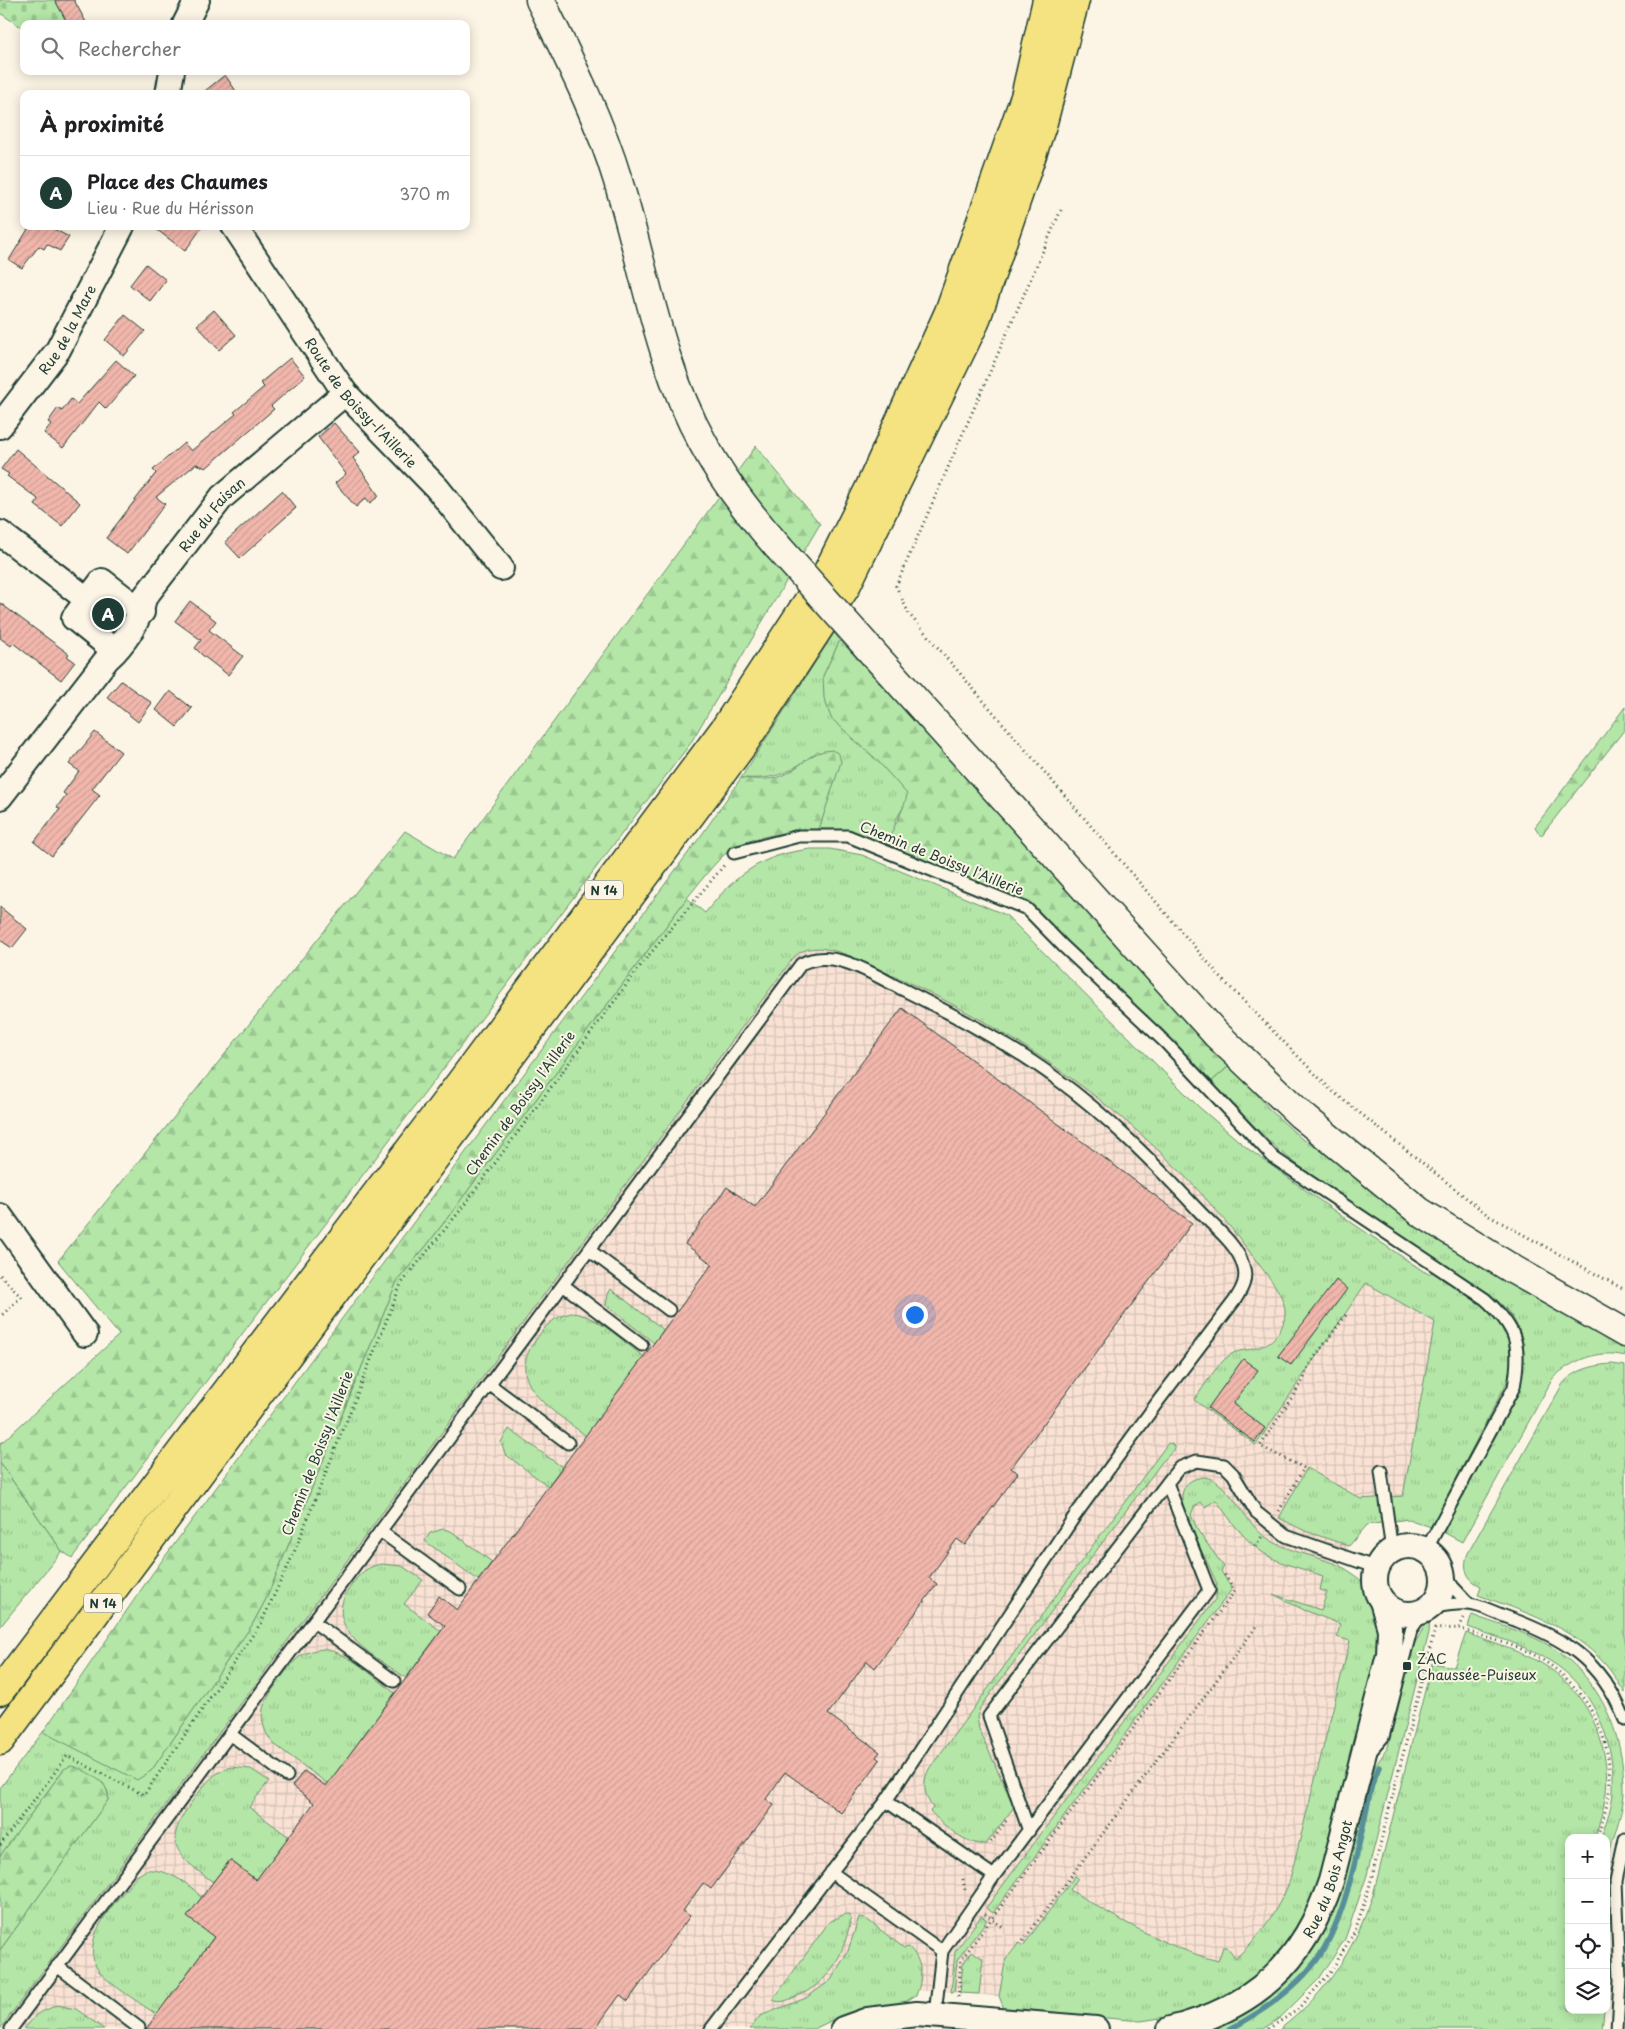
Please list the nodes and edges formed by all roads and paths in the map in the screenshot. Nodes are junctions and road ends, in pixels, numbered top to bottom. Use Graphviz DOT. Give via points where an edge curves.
graph roads {
  1 [pos="1035,0"];
  2 [pos="1047,0"];
  3 [pos="1074,0"];
  4 [pos="540,1"];
  5 [pos="171,75"];
  6 [pos="169,90"];
  7 [pos="1061,210"];
  8 [pos="120,230"];
  9 [pos="237,230"];
  10 [pos="949,312"];
  11 [pos="345,393"];
  12 [pos="0,426"];
  13 [pos="0,533"];
  14 [pos="501,568"];
  15 [pos="88,600"];
  16 [pos="142,612"];
  17 [pos="111,655"];
  18 [pos="0,796"];
  19 [pos="734,853"];
  20 [pos="0,1216"];
  21 [pos="589,1250"];
  22 [pos="0,1275"];
  23 [pos="563,1285"];
  24 [pos="1625,1290"];
  25 [pos="669,1310"];
  26 [pos="1346,1315"];
  27 [pos="0,1317"];
  28 [pos="1625,1333"];
  29 [pos="85,1334"];
  30 [pos="642,1345"];
  31 [pos="490,1384"];
  32 [pos="568,1443"];
  33 [pos="1382,1471"];
  34 [pos="1167,1483"];
  35 [pos="1277,1514"];
  36 [pos="380,1531"];
  37 [pos="1263,1535"];
  38 [pos="1255,1546"];
  39 [pos="1384,1559"];
  40 [pos="1433,1559"];
  41 [pos="1223,1572"];
  42 [pos="460,1589"];
  43 [pos="1382,1601"];
  44 [pos="1469,1604"];
  45 [pos="1429,1616"];
  46 [pos="1464,1617"];
  47 [pos="314,1622"];
  48 [pos="1256,1627"];
  49 [pos="1459,1628"];
  50 [pos="1389,1655"];
  51 [pos="394,1681"];
  52 [pos="0,1691"];
  53 [pos="1625,1720"];
  54 [pos="230,1734"];
  55 [pos="0,1741"];
  56 [pos="1361,1764"];
  57 [pos="287,1776"];
  58 [pos="886,1801"];
  59 [pos="1014,1810"];
  60 [pos="1029,1831"];
  61 [pos="1598,1834"];
  62 [pos="1625,1839"];
  63 [pos="991,1842"];
  64 [pos="0,1845"];
  65 [pos="831,1872"];
  66 [pos="994,1876"];
  67 [pos="984,1913"];
  68 [pos="992,1919"];
  69 [pos="1004,1928"];
  70 [pos="1023,1941"];
  71 [pos="942,1951"];
  72 [pos="57,1966"];
  73 [pos="958,1997"];
  74 [pos="935,2015"];
  75 [pos="139,2028"];
  76 [pos="11,2029"];
  77 [pos="711,2029"];
  78 [pos="842,2029"];
  79 [pos="1096,2029"];
  80 [pos="1170,2029"];
  81 [pos="1268,2029"];
  82 [pos="1617,2029"];
  1 -- 10 [label="highway" via="1024,52"];
  2 -- 10 [label="highway, N 14" via="1025,97"];
  3 -- 55 [label="highway, N 14" via="1043,122 975,322 845,588 742,746"];
  4 -- 28 [label="main road, bridge" via="604,140 666,355 702,442 742,504 1216,1034 1300,1115 1420,1212"];
  5 -- 6 [label="street"];
  7 -- 24 [label="path" via="896,586 909,614 1223,980 1332,1090 1489,1216"];
  8 -- 12 [label="street, Rue de la Mare" via="58,350"];
  9 -- 11 [label="street, Route de Boissy-l'Aillerie"];
  10 -- 52 [label="highway, N 14" via="828,571 725,728"];
  11 -- 14 [label="street, Route de Boissy-l'Aillerie" via="437,488"];
  11 -- 16 [label="street, Rue du Faisan" via="222,497 144,598"];
  13 -- 15 [label="street"];
  15 -- 16 [label="street" via="102,581"];
  15 -- 17 [label="street" via="74,618"];
  16 -- 17 [label="street, Rue du Faisan"];
  17 -- 18 [label="street, Rue du Faisan"];
  19 -- 40 [label="lane, Chemin de Boissy l'Aillerie" via="798,836 848,836 1027,909 1166,1043 1274,1158 1485,1300 1503,1316 1513,1332 1518,1359 1514,1387"];
  19 -- 64 [label="path, Chemin de Boissy l'Aillerie" via="644,960 459,1212 401,1284 293,1555 261,1623 144,1794 67,1756"];
  20 -- 29 [label="street"];
  21 -- 23 [label="lane"];
  21 -- 25 [label="lane"];
  21 -- 58 [label="lane" via="801,964 823,959 850,964 928,1002 1007,1045 1057,1079 1152,1161 1228,1242 1243,1263 1243,1287 1235,1300 1074,1516"];
  22 -- 27 [label="path" via="21,1297"];
  23 -- 30 [label="lane"];
  23 -- 31 [label="lane"];
  26 -- 35 [label="path" via="1308,1366 1304,1379 1260,1446 1304,1468"];
  31 -- 32 [label="lane"];
  31 -- 36 [label="lane"];
  33 -- 39 [label="lane"];
  34 -- 39 [label="lane" via="1179,1468 1197,1461 1224,1465 1256,1512 1286,1536 1344,1557"];
  34 -- 60 [label="lane" via="989,1716"];
  34 -- 60 [label="lane" via="1209,1590"];
  36 -- 42 [label="lane"];
  36 -- 47 [label="lane"];
  37 -- 38 [label="path"];
  39 -- 40 [label="street" via="1408,1546"];
  39 -- 43 [label="street" via="1375,1585"];
  40 -- 44 [label="lane"];
  40 -- 45 [label="street" via="1443,1578 1442,1589"];
  41 -- 68 [label="path" via="1235,1591"];
  43 -- 45 [label="street" via="1401,1613"];
  43 -- 50 [label="street, Rue du Bois Angot" via="1390,1629"];
  44 -- 45 [label="lane"];
  44 -- 53 [label="lane" via="1541,1629 1569,1646 1588,1661 1611,1690"];
  45 -- 49 [label="path"];
  45 -- 50 [label="street, Rue du Bois Angot" via="1405,1627"];
  45 -- 56 [label="lane" via="1411,1630 1383,1737"];
  45 -- 81 [label="path" via="1369,1888 1355,1931 1330,1974 1296,2011"];
  46 -- 49 [label="path"];
  47 -- 51 [label="lane"];
  47 -- 54 [label="lane"];
  48 -- 70 [label="path"];
  49 -- 61 [label="path" via="1536,1656 1562,1674 1584,1698 1598,1722 1610,1764 1609,1796"];
  50 -- 56 [label="street, Rue du Bois Angot"];
  54 -- 57 [label="lane"];
  54 -- 72 [label="lane"];
  56 -- 80 [label="street, Rue du Bois Angot" via="1325,1898 1301,1946 1274,1978 1247,1998 1212,2016"];
  58 -- 65 [label="lane"];
  58 -- 66 [label="lane"];
  59 -- 63 [label="path"];
  60 -- 66 [label="lane"];
  62 -- 82 [label="lane" via="1616,1881 1620,1980"];
  65 -- 71 [label="lane"];
  65 -- 77 [label="lane"];
  66 -- 71 [label="lane"];
  67 -- 68 [label="path"];
  68 -- 69 [label="path"];
  68 -- 73 [label="path" via="961,1960"];
  71 -- 74 [label="lane"];
  72 -- 75 [label="lane"];
  72 -- 76 [label="lane"];
  74 -- 78 [label="street" via="888,2016"];
  74 -- 79 [label="street"];
}
